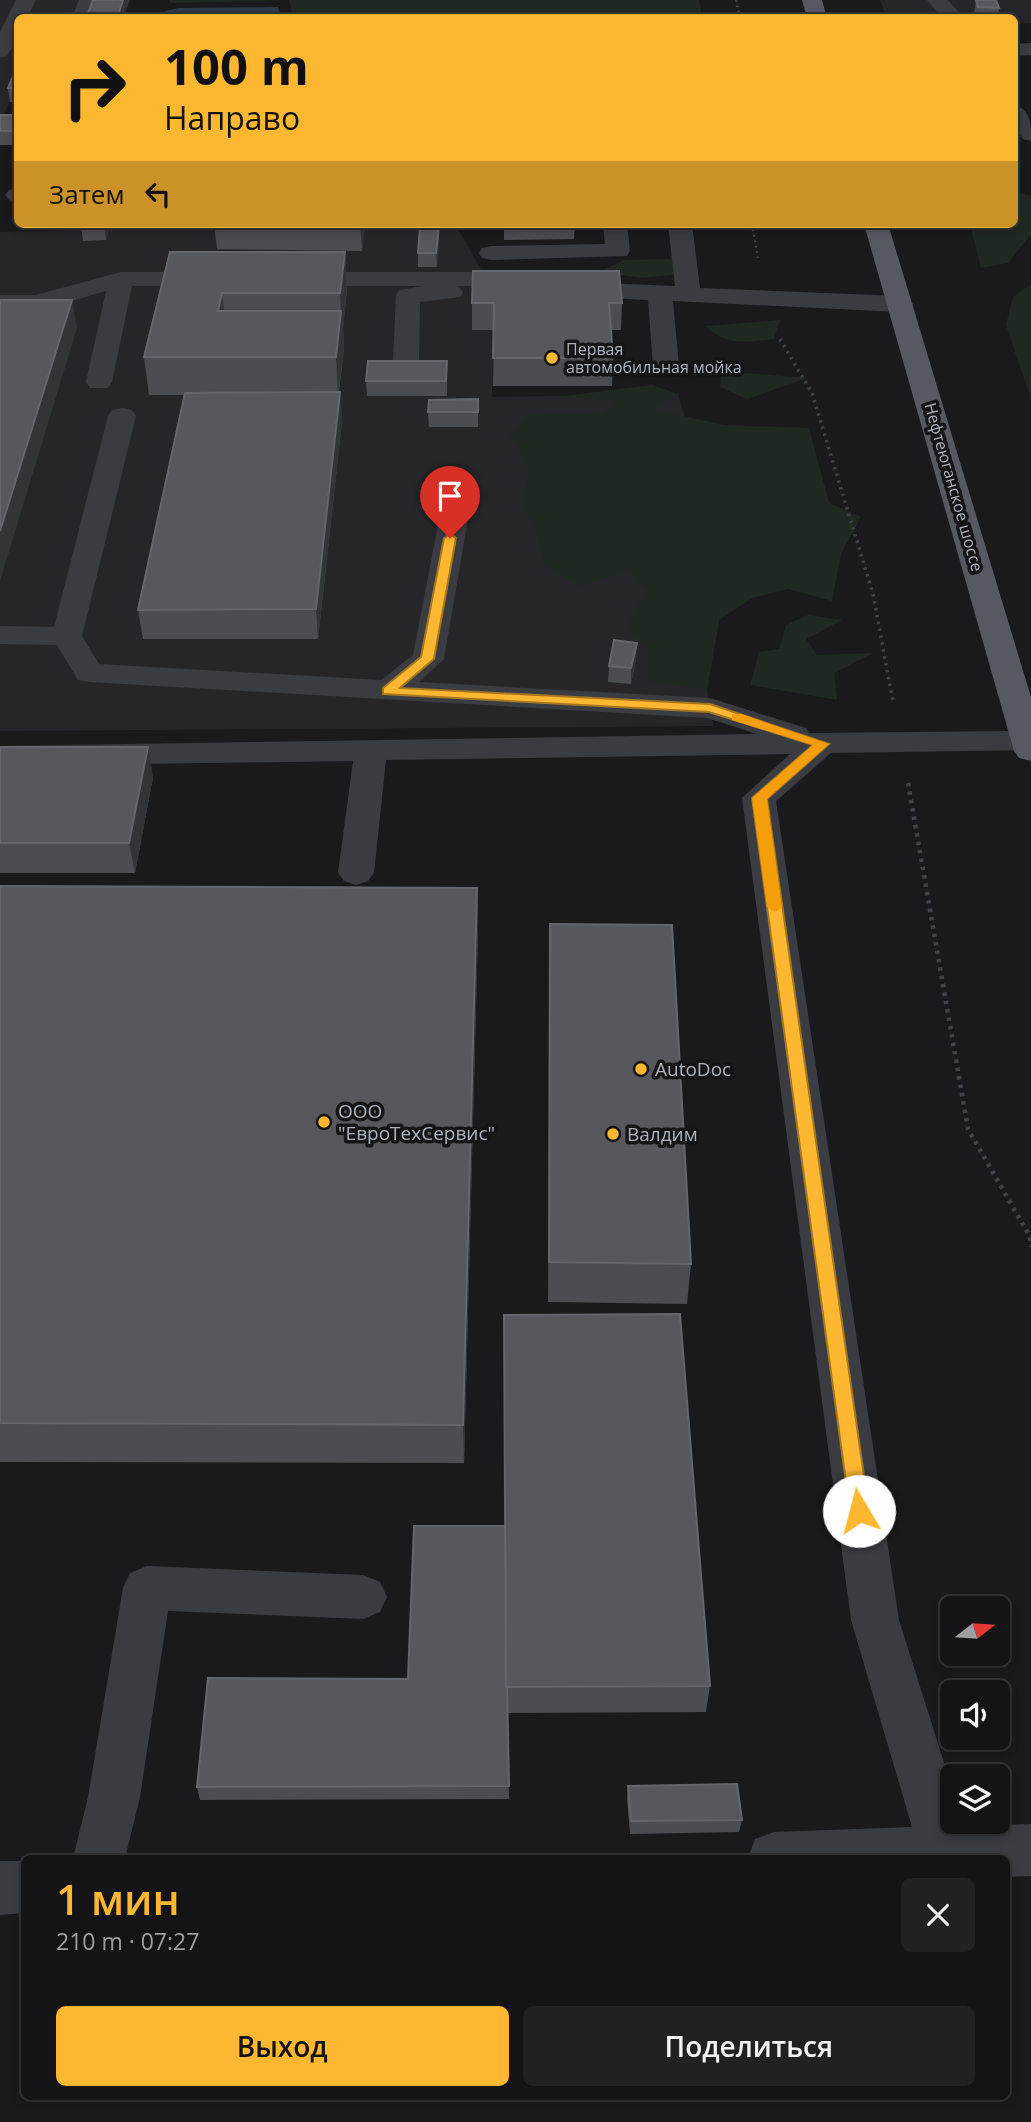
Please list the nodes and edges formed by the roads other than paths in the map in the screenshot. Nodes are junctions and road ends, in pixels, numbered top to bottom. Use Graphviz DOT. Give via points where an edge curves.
graph roads {
  1 [pos="937,0"];
  2 [pos="950,14"];
  3 [pos="14,24"];
  4 [pos="0,52"];
  5 [pos="1018,116"];
  6 [pos="1031,134"];
  7 [pos="615,228"];
  8 [pos="680,228"];
  9 [pos="877,228"];
  10 [pos="121,279"];
  11 [pos="243,279"];
  12 [pos="271,279"];
  13 [pos="498,286"];
  14 [pos="660,293"];
  15 [pos="688,295"];
  16 [pos="0,303"];
  17 [pos="900,304"];
  18 [pos="406,363"];
  19 [pos="666,366"];
  20 [pos="99,382"];
  21 [pos="122,416"];
  22 [pos="459,489"];
  23 [pos="0,635"];
  24 [pos="67,636"];
  25 [pos="387,691"];
  26 [pos="822,744"];
  27 [pos="1029,746"];
  28 [pos="371,751"];
  29 [pos="0,756"];
  30 [pos="356,873"];
  31 [pos="363,1597"];
  32 [pos="1031,1850"];
  33 [pos="946,1852"];
  34 [pos="100,1855"];
  35 [pos="860,1855"];
  36 [pos="21,1887"];
  37 [pos="0,1888"];
  1 -- 2 [label="street"];
  3 -- 4 [label="street"];
  5 -- 6 [label="street"];
  7 -- 13 [label="street" via="618,251 486,244"];
  8 -- 15 [label="street"];
  9 -- 17 [label="main road, Нефтеюганское шоссе"];
  10 -- 11 [label="street"];
  10 -- 16 [label="street" via="37,303"];
  10 -- 20 [label="street"];
  12 -- 13 [label="street" via="475,279"];
  13 -- 14 [label="street"];
  13 -- 18 [label="street" via="408,295"];
  14 -- 15 [label="street"];
  14 -- 19 [label="street"];
  15 -- 17 [label="street"];
  17 -- 27 [label="main road, Нефтеюганское шоссе"];
  21 -- 24 [label="street"];
  22 -- 25 [label="street" via="428,659"];
  23 -- 24 [label="street"];
  24 -- 25 [label="street" via="89,673"];
  25 -- 26 [label="street" via="710,708"];
  26 -- 27 [label="street"];
  26 -- 28 [label="street"];
  26 -- 33 [label="street" via="759,798 875,1620"];
  28 -- 29 [label="street"];
  28 -- 30 [label="street"];
  31 -- 34 [label="street" via="147,1587 114,1797"];
  32 -- 33 [label="street"];
  33 -- 35 [label="street"];
  36 -- 37 [label="street"];
}
